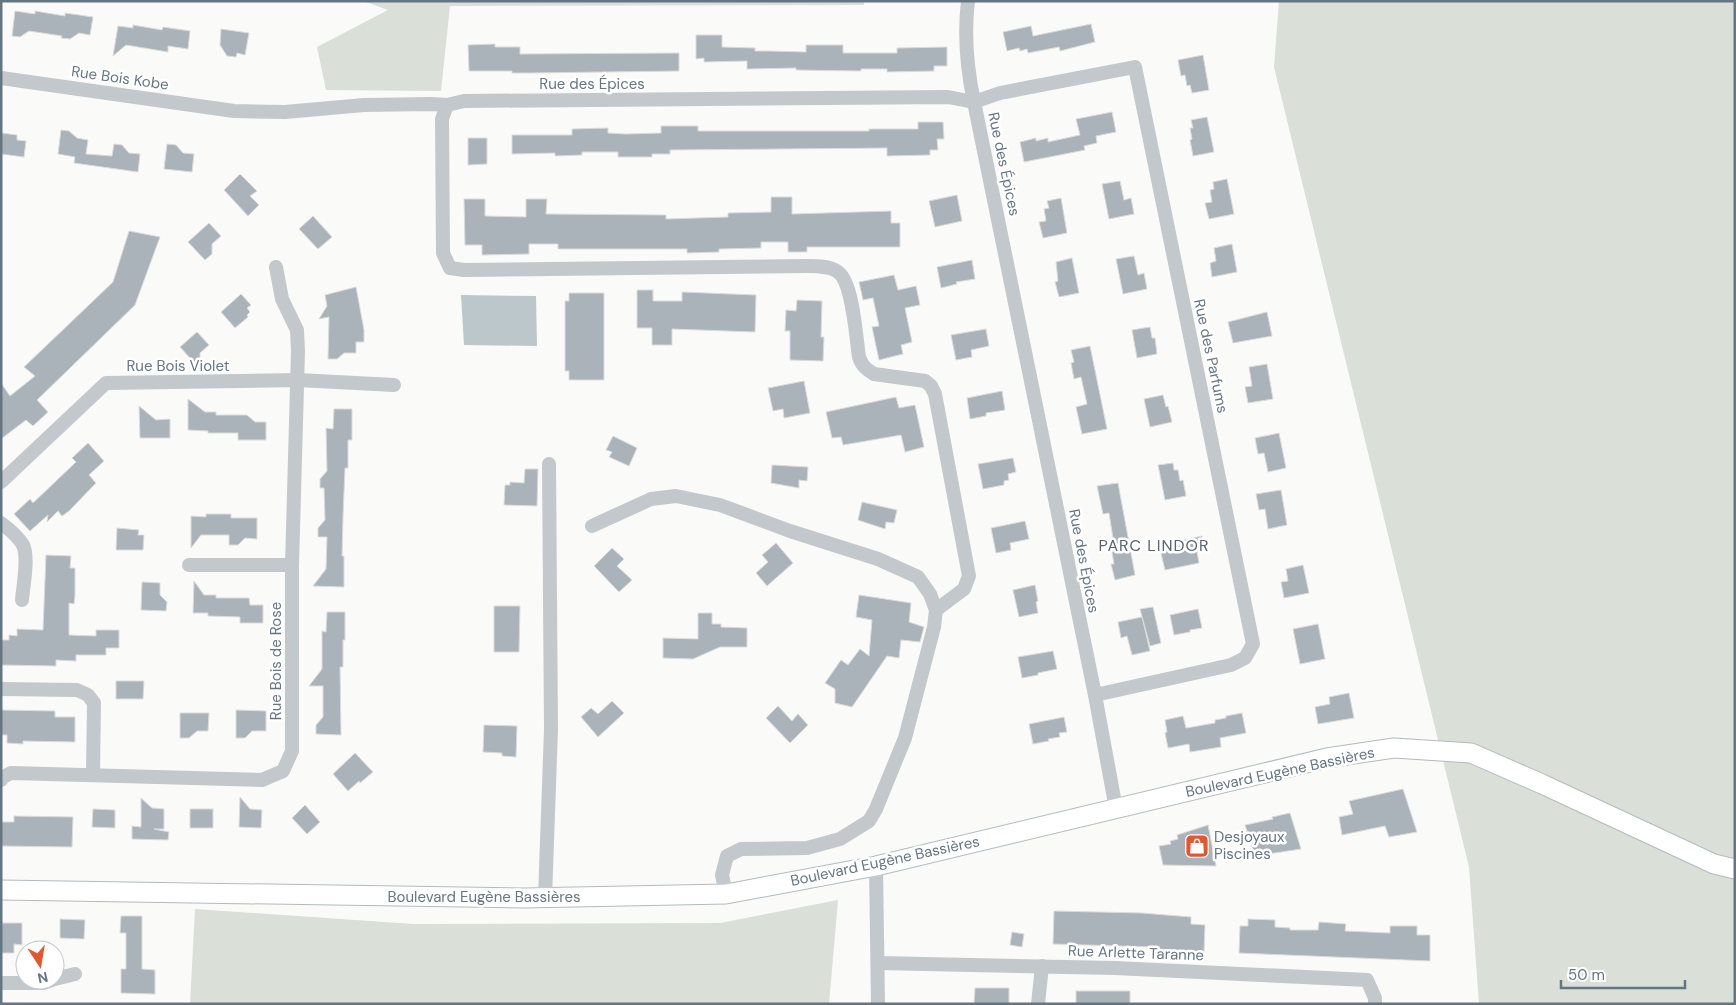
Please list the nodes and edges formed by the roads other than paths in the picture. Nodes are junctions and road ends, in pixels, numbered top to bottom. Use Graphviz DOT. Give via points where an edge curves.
graph roads {
  1 [pos="968,1"];
  2 [pos="1,78"];
  3 [pos="974,102"];
  4 [pos="447,105"];
  5 [pos="276,267"];
  6 [pos="298,380"];
  7 [pos="394,385"];
  8 [pos="550,464"];
  9 [pos="1,482"];
  10 [pos="1,523"];
  11 [pos="592,526"];
  12 [pos="189,565"];
  13 [pos="292,565"];
  14 [pos="22,600"];
  15 [pos="936,610"];
  16 [pos="1,689"];
  17 [pos="1095,695"];
  18 [pos="92,774"];
  19 [pos="1,780"];
  20 [pos="1116,809"];
  21 [pos="876,866"];
  22 [pos="1735,869"];
  23 [pos="1,890"];
  24 [pos="726,894"];
  25 [pos="545,898"];
  26 [pos="878,963"];
  27 [pos="1042,966"];
  28 [pos="74,974"];
  29 [pos="65,977"];
  30 [pos="1,982"];
  31 [pos="15,982"];
  32 [pos="878,1004"];
  33 [pos="1038,1004"];
  34 [pos="1375,1004"];
  1 -- 3 [label="street" via="969,77"];
  2 -- 4 [label="street, Rue Bois Kobe" via="234,111"];
  3 -- 4 [label="street, Rue des Épices" via="929,97 464,101"];
  3 -- 17 [label="street, Rue des Épices"];
  3 -- 17 [label="street, Rue des Parfums" via="1000,93 1136,68 1253,644 1245,658 1231,665"];
  4 -- 15 [label="street" via="442,120 443,253 450,268 808,266 825,267 845,279 862,364 874,374 925,381 934,394 969,576 964,589"];
  5 -- 6 [label="street, Rue Bois de Rose" via="282,298 296,330"];
  6 -- 7 [label="street, Rue Bois Violet"];
  6 -- 9 [label="street, Rue Bois Violet" via="106,383"];
  6 -- 13 [label="street, Rue Bois de Rose"];
  8 -- 25 [label="street" via="551,729"];
  10 -- 14 [label="street" via="23,546"];
  11 -- 15 [label="street" via="652,499 676,496 720,505 878,559 918,577"];
  12 -- 13 [label="street"];
  13 -- 18 [label="street, Rue Bois de Rose" via="292,751 283,771 262,780"];
  15 -- 24 [label="street" via="905,738 869,821 840,839 807,848 741,850 727,856 722,875"];
  16 -- 18 [label="street" via="77,690 88,695 94,703"];
  17 -- 20 [label="street, Rue des Épices"];
  18 -- 19 [label="street, Rue Bois de Rose" via="11,773"];
  20 -- 21 [label="street, Boulevard Eugène Bassières"];
  20 -- 22 [label="street, Boulevard Eugène Bassières" via="1327,758 1394,748 1471,753 1714,864"];
  21 -- 24 [label="street, Boulevard Eugène Bassières"];
  21 -- 26 [label="street"];
  23 -- 25 [label="street, Boulevard Eugène Bassières"];
  24 -- 25 [label="street, Boulevard Eugène Bassières"];
  26 -- 27 [label="street, Rue Arlette Taranne"];
  26 -- 32 [label="street"];
  27 -- 33 [label="street"];
  27 -- 34 [label="street, Rue Arlette Taranne" via="1367,980 1376,998"];
  28 -- 29 [label="street"];
  30 -- 31 [label="street"];
}
